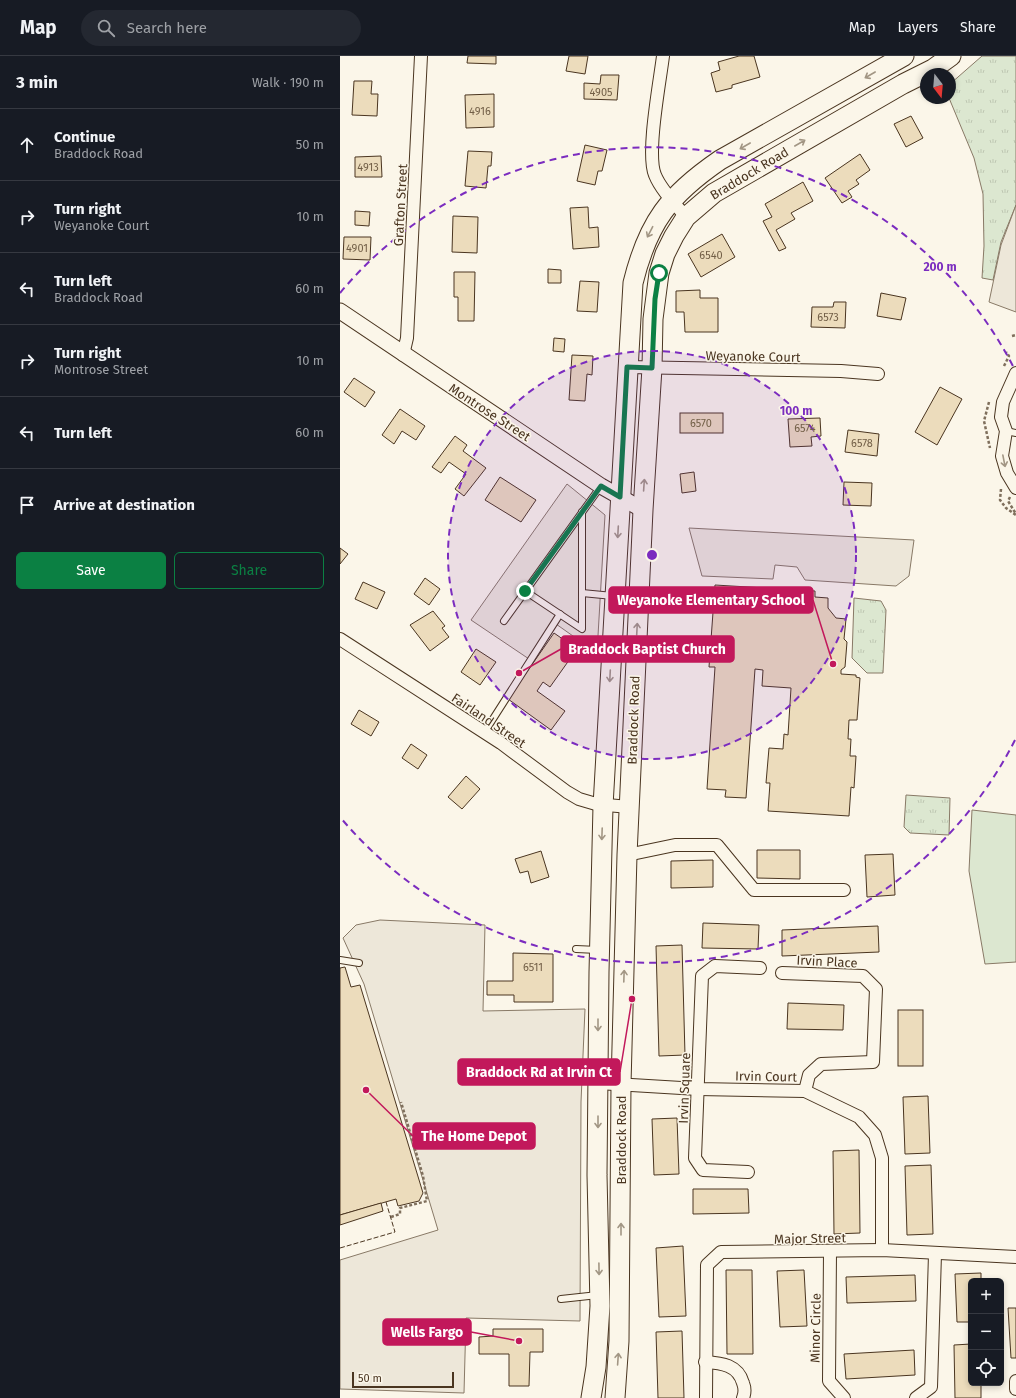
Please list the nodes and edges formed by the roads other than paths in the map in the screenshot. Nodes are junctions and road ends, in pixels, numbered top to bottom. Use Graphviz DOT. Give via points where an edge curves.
graph roads {
  1 [pos="421,56"];
  2 [pos="663,56"];
  3 [pos="904,56"];
  4 [pos="951,56"];
  5 [pos="672,199"];
  6 [pos="686,217"];
  7 [pos="340,311"];
  8 [pos="403,354"];
  9 [pos="627,367"];
  10 [pos="652,368"];
  11 [pos="1016,373"];
  12 [pos="878,374"];
  13 [pos="1011,432"];
  14 [pos="601,486"];
  15 [pos="1016,488"];
  16 [pos="620,497"];
  17 [pos="643,510"];
  18 [pos="582,512"];
  19 [pos="525,591"];
  20 [pos="582,593"];
  21 [pos="614,597"];
  22 [pos="560,614"];
  23 [pos="504,621"];
  24 [pos="340,639"];
  25 [pos="484,733"];
  26 [pos="603,806"];
  27 [pos="629,807"];
  28 [pos="627,855"];
  29 [pos="844,890"];
  30 [pos="576,949"];
  31 [pos="599,950"];
  32 [pos="340,960"];
  33 [pos="359,963"];
  34 [pos="760,968"];
  35 [pos="782,973"];
  36 [pos="598,1083"];
  37 [pos="621,1085"];
  38 [pos="698,1089"];
  39 [pos="805,1091"];
  40 [pos="748,1172"];
  41 [pos="882,1250"];
  42 [pos="830,1252"];
  43 [pos="935,1254"];
  44 [pos="1016,1257"];
  45 [pos="600,1295"];
  46 [pos="561,1299"];
  47 [pos="705,1362"];
  48 [pos="1016,1381"];
  49 [pos="1016,1389"];
  50 [pos="591,1398"];
  51 [pos="615,1398"];
  52 [pos="706,1398"];
  53 [pos="743,1398"];
  54 [pos="844,1398"];
  55 [pos="916,1398"];
  1 -- 8 [label="street, Grafton Street" via="407,338"];
  2 -- 5 [label="street" via="652,165 655,176"];
  3 -- 5 [label="main road, Braddock Road, one-way" via="720,160 699,174"];
  6 -- 4 [label="main road, Braddock Road, one-way" via="720,190 933,69"];
  5 -- 6 [label="street"];
  5 -- 9 [label="main road, Braddock Road, one-way" via="657,219 640,256 633,283"];
  6 -- 10 [label="main road, Braddock Road" via="674,236 659,273 655,299"];
  7 -- 8 [label="street, Montrose Street"];
  8 -- 14 [label="street, Montrose Street"];
  9 -- 10 [label="street, Weyanoke Court"];
  9 -- 16 [label="main road, Braddock Road"];
  10 -- 12 [label="street, Weyanoke Court" via="841,371"];
  17 -- 10 [label="main road, Braddock Road, one-way"];
  11 -- 13 [label="street" via="1003,402 1001,417"];
  13 -- 15 [label="street, one-way" via="1002,456 1007,473"];
  14 -- 16 [label="street, Montrose Street"];
  14 -- 18 [label="lane"];
  16 -- 17 [label="street, Montrose Street"];
  16 -- 21 [label="main road, Braddock Road, one-way"];
  27 -- 17 [label="main road, Braddock Road, one-way"];
  18 -- 19 [label="lane"];
  18 -- 20 [label="lane"];
  19 -- 22 [label="lane"];
  19 -- 23 [label="lane"];
  20 -- 21 [label="lane"];
  20 -- 22 [label="lane" via="582,629"];
  21 -- 26 [label="main road, Braddock Road, one-way"];
  22 -- 25 [label="lane"];
  24 -- 25 [label="street, Fairland Street"];
  25 -- 26 [label="street, Fairland Street" via="567,792 579,799"];
  26 -- 27 [label="street, Fairland Street"];
  26 -- 31 [label="main road, Braddock Road, one-way"];
  27 -- 28 [label="main road, Braddock Road"];
  28 -- 29 [label="street" via="675,845 717,845 754,890"];
  37 -- 28 [label="main road, Braddock Road, one-way"];
  30 -- 31 [label="lane"];
  31 -- 36 [label="main road, Braddock Road, one-way"];
  32 -- 33 [label="lane"];
  34 -- 38 [label="street, Irvin Square" via="715,966 702,976"];
  35 -- 39 [label="street, Irvin Place" via="863,976 876,989 873,1062 821,1064 809,1075"];
  36 -- 37 [label="street, Irvin Court"];
  36 -- 45 [label="main road, Braddock Road, one-way"];
  37 -- 38 [label="street, Irvin Court"];
  51 -- 37 [label="main road, Braddock Road, one-way" via="619,1341"];
  38 -- 39 [label="street, Irvin Court"];
  38 -- 40 [label="street, Irvin Square" via="695,1158 703,1170"];
  39 -- 41 [label="street, Irvin Court" via="859,1117 874,1135 882,1158"];
  41 -- 42 [label="street, Major Street"];
  41 -- 43 [label="street, Major Street"];
  42 -- 47 [label="street, Major Street" via="721,1252 707,1265"];
  42 -- 54 [label="street, Minor Circle" via="829,1381"];
  43 -- 44 [label="street, Major Street"];
  43 -- 55 [label="street" via="931,1387"];
  45 -- 46 [label="lane"];
  45 -- 50 [label="main road, Braddock Road" via="599,1337"];
  47 -- 52 [label="street, Major Street"];
  47 -- 53 [label="street" via="735,1369 744,1384"];
  48 -- 49 [label="street"];
}
